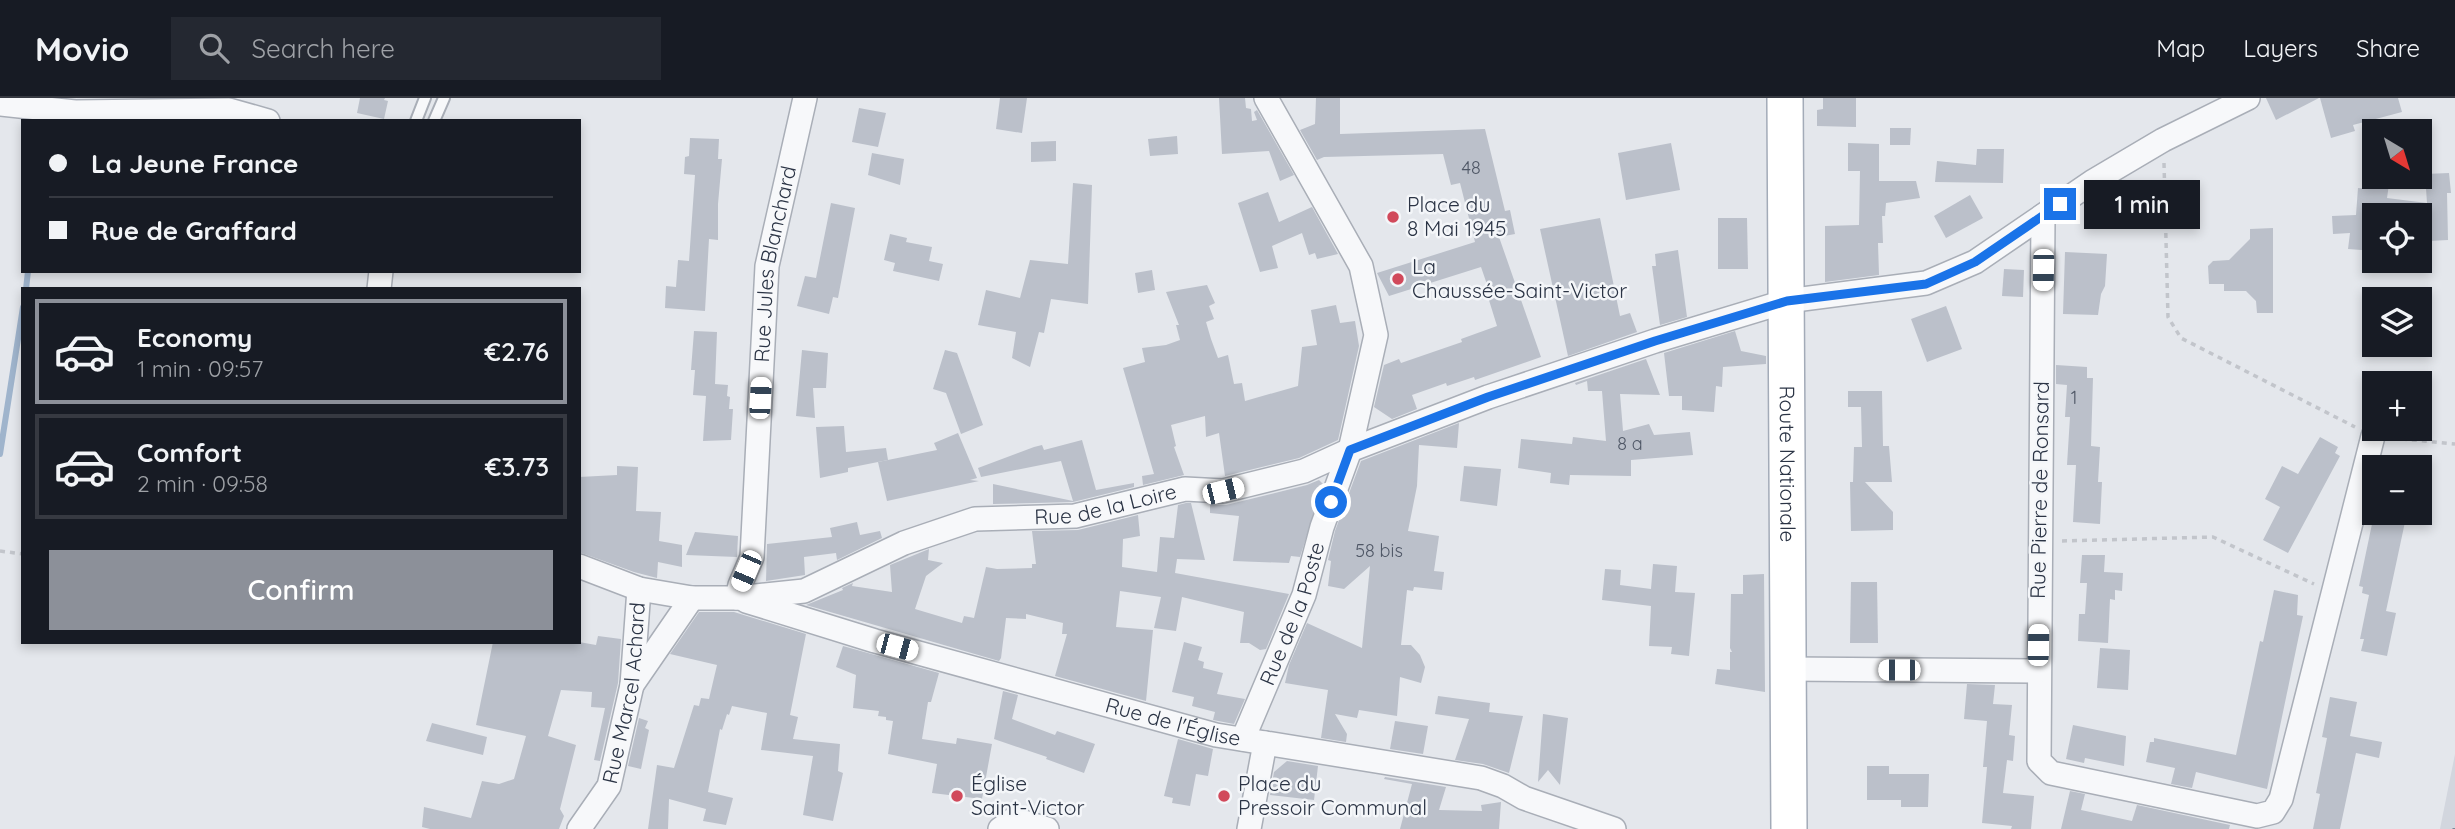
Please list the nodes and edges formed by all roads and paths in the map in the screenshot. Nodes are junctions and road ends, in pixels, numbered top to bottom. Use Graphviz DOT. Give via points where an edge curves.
graph roads {
  1 [pos="425,98"];
  2 [pos="444,98"];
  3 [pos="805,98"];
  4 [pos="1266,98"];
  5 [pos="1785,98"];
  6 [pos="2248,98"];
  7 [pos="0,104"];
  8 [pos="261,119"];
  9 [pos="417,119"];
  10 [pos="435,119"];
  11 [pos="2163,140"];
  12 [pos="2043,215"];
  13 [pos="1787,301"];
  14 [pos="2362,430"];
  15 [pos="2372,441"];
  16 [pos="2424,441"];
  17 [pos="2455,444"];
  18 [pos="1350,450"];
  19 [pos="2039,541"];
  20 [pos="0,551"];
  21 [pos="21,554"];
  22 [pos="581,567"];
  23 [pos="639,589"];
  24 [pos="2333,593"];
  25 [pos="692,598"];
  26 [pos="737,598"];
  27 [pos="1788,669"];
  28 [pos="2038,671"];
  29 [pos="632,685"];
  30 [pos="1254,741"];
  31 [pos="579,829"];
  32 [pos="1000,829"];
  33 [pos="1047,829"];
  34 [pos="1249,829"];
  35 [pos="1614,829"];
  36 [pos="1789,829"];
  1 -- 9 [label="lane"];
  2 -- 10 [label="lane"];
  3 -- 26 [label="street, Rue Jules Blanchard" via="767,266 752,556"];
  4 -- 18 [label="street, Rue de la Poste" via="1361,266 1376,335"];
  5 -- 13 [label="main road, Route Nationale"];
  6 -- 11 [label="street, Rue de la Loire"];
  7 -- 8 [label="street" via="75,111 229,110"];
  11 -- 12 [label="street, Rue de la Loire"];
  11 -- 14 [label="path" via="2168,317 2181,338"];
  12 -- 13 [label="street, Rue de la Loire" via="1975,262 1926,284"];
  12 -- 19 [label="street, Rue Pierre de Ronsard"];
  13 -- 18 [label="street, Rue de la Loire" via="1488,397"];
  13 -- 27 [label="main road, Route Nationale"];
  15 -- 24 [label="street, Rue Pierre de Ronsard"];
  16 -- 17 [label="path"];
  18 -- 26 [label="street, Rue de la Loire" via="1304,471 1223,491 1185,489 1075,516 975,519 904,543 804,591"];
  18 -- 30 [label="street, Rue de la Poste"];
  19 -- 24 [label="path" via="2213,537"];
  19 -- 28 [label="street, Rue Pierre de Ronsard"];
  20 -- 21 [label="path"];
  22 -- 23 [label="street, Rue de la Loire"];
  23 -- 25 [label="street, Rue de la Loire"];
  23 -- 29 [label="street, Rue Marcel Achard"];
  24 -- 28 [label="street, Rue Pierre de Ronsard" via="2281,799 2273,812 2258,817 2052,773 2039,761"];
  25 -- 26 [label="street, Rue de la Loire"];
  25 -- 29 [label="street"];
  26 -- 30 [label="street, Rue de l'Église" via="875,641 1216,735"];
  27 -- 28 [label="street"];
  27 -- 36 [label="main road, Route Nationale"];
  29 -- 31 [label="street, Rue Marcel Achard" via="609,786"];
  30 -- 34 [label="street, Rue de la Poste"];
  30 -- 35 [label="street, Rue de l'Église" via="1481,778"];
  32 -- 33 [label="street" via="1014,819"];
}
